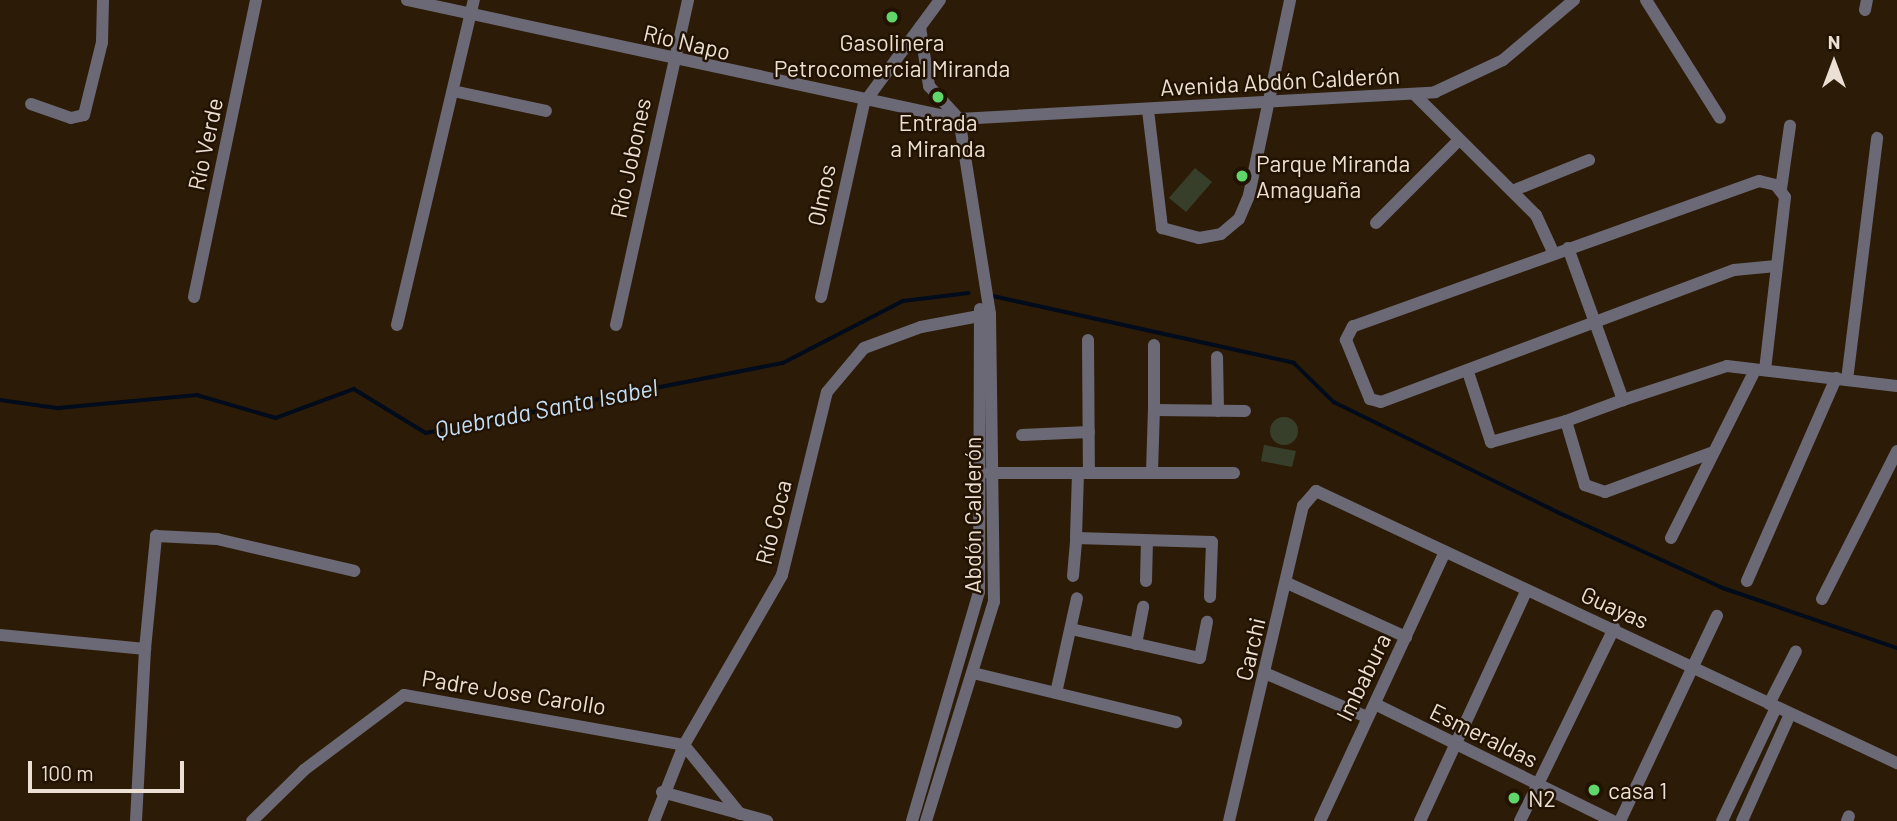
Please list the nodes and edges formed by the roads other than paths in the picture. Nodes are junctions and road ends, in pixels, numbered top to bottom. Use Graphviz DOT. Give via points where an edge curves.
graph roads {
  1 [pos="103,0"];
  2 [pos="256,0"];
  3 [pos="407,0"];
  4 [pos="688,0"];
  5 [pos="940,0"];
  6 [pos="1290,0"];
  7 [pos="1574,0"];
  8 [pos="1646,0"];
  9 [pos="473,7"];
  10 [pos="920,27"];
  11 [pos="673,61"];
  12 [pos="453,91"];
  13 [pos="1414,94"];
  14 [pos="864,103"];
  15 [pos="31,104"];
  16 [pos="1269,104"];
  17 [pos="1148,110"];
  18 [pos="546,111"];
  19 [pos="1720,118"];
  20 [pos="959,119"];
  21 [pos="1790,127"];
  22 [pos="1877,138"];
  23 [pos="1459,140"];
  24 [pos="1589,160"];
  25 [pos="1781,189"];
  26 [pos="1512,191"];
  27 [pos="1376,223"];
  28 [pos="1568,248"];
  29 [pos="1553,252"];
  30 [pos="1776,266"];
  31 [pos="194,297"];
  32 [pos="821,297"];
  33 [pos="984,315"];
  34 [pos="1595,324"];
  35 [pos="397,325"];
  36 [pos="615,325"];
  37 [pos="1088,340"];
  38 [pos="1154,345"];
  39 [pos="1217,358"];
  40 [pos="1760,370"];
  41 [pos="1468,372"];
  42 [pos="1842,379"];
  43 [pos="1897,386"];
  44 [pos="1623,400"];
  45 [pos="1154,410"];
  46 [pos="1219,411"];
  47 [pos="1245,411"];
  48 [pos="1566,421"];
  49 [pos="1089,432"];
  50 [pos="1022,435"];
  51 [pos="1897,451"];
  52 [pos="1711,453"];
  53 [pos="1152,472"];
  54 [pos="1084,473"];
  55 [pos="1234,473"];
  56 [pos="988,474"];
  57 [pos="1315,491"];
  58 [pos="1076,538"];
  59 [pos="1671,538"];
  60 [pos="1147,541"];
  61 [pos="1445,552"];
  62 [pos="354,571"];
  63 [pos="1073,576"];
  64 [pos="1146,582"];
  65 [pos="1747,582"];
  66 [pos="1287,583"];
  67 [pos="1526,592"];
  68 [pos="1210,597"];
  69 [pos="1077,598"];
  70 [pos="1822,599"];
  71 [pos="1143,607"];
  72 [pos="1717,616"];
  73 [pos="1207,622"];
  74 [pos="1614,628"];
  75 [pos="1071,629"];
  76 [pos="0,635"];
  77 [pos="1406,637"];
  78 [pos="1136,644"];
  79 [pos="145,649"];
  80 [pos="1796,651"];
  81 [pos="1693,666"];
  82 [pos="973,673"];
  83 [pos="1267,674"];
  84 [pos="1056,693"];
  85 [pos="1375,704"];
  86 [pos="1772,706"];
  87 [pos="1790,715"];
  88 [pos="1367,717"];
  89 [pos="1177,722"];
  90 [pos="684,745"];
  91 [pos="1455,745"];
  92 [pos="1897,763"];
  93 [pos="1541,786"];
  94 [pos="662,792"];
  95 [pos="740,814"];
  96 [pos="136,821"];
  97 [pos="252,821"];
  98 [pos="653,821"];
  99 [pos="767,821"];
  100 [pos="912,821"];
  101 [pos="926,821"];
  102 [pos="1229,821"];
  103 [pos="1320,821"];
  104 [pos="1420,821"];
  105 [pos="1520,821"];
  106 [pos="1613,821"];
  107 [pos="1620,821"];
  108 [pos="1722,821"];
  109 [pos="1742,821"];
  1 -- 15 [label="street" via="102,42 84,115 71,118"];
  2 -- 31 [label="street, Río Verde"];
  3 -- 9 [label="street, Río Napo"];
  4 -- 11 [label="street, Río Jobones"];
  5 -- 10 [label="street"];
  6 -- 16 [label="street"];
  7 -- 13 [label="street, Avenida Abdón Calderón" via="1503,60 1464,82"];
  8 -- 19 [label="street"];
  9 -- 11 [label="street, Río Napo"];
  9 -- 12 [label="street"];
  10 -- 14 [label="street"];
  10 -- 20 [label="street" via="929,86"];
  11 -- 14 [label="street, Río Napo"];
  11 -- 36 [label="street, Río Jobones"];
  12 -- 18 [label="street"];
  12 -- 35 [label="street"];
  13 -- 16 [label="street, Avenida Abdón Calderón"];
  13 -- 23 [label="street"];
  14 -- 20 [label="street, Río Napo"];
  14 -- 32 [label="street, Olmos"];
  16 -- 17 [label="street, Avenida Abdón Calderón"];
  16 -- 17 [label="street" via="1239,219 1221,234 1199,238 1163,228 1156,213"];
  17 -- 20 [label="street, Avenida Abdón Calderón"];
  20 -- 33 [label="street, Abdón Calderón"];
  21 -- 25 [label="street"];
  22 -- 42 [label="street"];
  23 -- 26 [label="street"];
  23 -- 27 [label="street"];
  24 -- 26 [label="street"];
  25 -- 28 [label="street" via="1749,182"];
  25 -- 30 [label="street"];
  26 -- 29 [label="street" via="1536,215"];
  28 -- 29 [label="street"];
  28 -- 34 [label="street"];
  29 -- 41 [label="street" via="1348,332 1374,401"];
  30 -- 34 [label="street" via="1734,270"];
  30 -- 40 [label="street"];
  33 -- 56 [label="street, Abdón Calderón"];
  33 -- 90 [label="street, Río Coca" via="864,348 827,393 782,575"];
  34 -- 41 [label="street"];
  34 -- 44 [label="street"];
  37 -- 49 [label="street"];
  38 -- 45 [label="street"];
  39 -- 46 [label="street"];
  40 -- 42 [label="street"];
  40 -- 44 [label="street" via="1715,367"];
  40 -- 52 [label="street"];
  41 -- 48 [label="street" via="1491,442"];
  42 -- 43 [label="street"];
  42 -- 65 [label="street"];
  44 -- 48 [label="street"];
  45 -- 46 [label="street"];
  45 -- 53 [label="street"];
  46 -- 47 [label="street"];
  48 -- 52 [label="street" via="1583,480 1594,492"];
  49 -- 50 [label="street"];
  49 -- 54 [label="street"];
  51 -- 70 [label="street"];
  52 -- 59 [label="street"];
  53 -- 54 [label="street"];
  53 -- 55 [label="street"];
  54 -- 56 [label="street"];
  54 -- 58 [label="street"];
  56 -- 82 [label="street, Abdón Calderón" via="994,601"];
  56 -- 100 [label="street, Abdón Calderón" via="972,632"];
  57 -- 61 [label="street, Guayas"];
  57 -- 66 [label="street, Carchi" via="1303,506"];
  58 -- 60 [label="street"];
  58 -- 63 [label="street"];
  60 -- 64 [label="street"];
  60 -- 68 [label="street" via="1212,542"];
  61 -- 67 [label="street, Guayas"];
  61 -- 77 [label="street, Imbabura"];
  62 -- 79 [label="street" via="217,539 156,536"];
  66 -- 77 [label="street"];
  66 -- 83 [label="street, Carchi"];
  67 -- 74 [label="street, Guayas"];
  67 -- 91 [label="street"];
  69 -- 75 [label="street"];
  71 -- 78 [label="street"];
  72 -- 81 [label="street"];
  73 -- 78 [label="street" via="1200,658"];
  74 -- 81 [label="street, Guayas"];
  74 -- 93 [label="street"];
  75 -- 78 [label="street"];
  75 -- 84 [label="street"];
  76 -- 79 [label="street"];
  77 -- 85 [label="street, Imbabura"];
  79 -- 96 [label="street"];
  80 -- 86 [label="street"];
  81 -- 86 [label="street, Guayas"];
  81 -- 107 [label="street"];
  82 -- 84 [label="street"];
  82 -- 101 [label="street, Abdón Calderón"];
  83 -- 88 [label="street"];
  83 -- 102 [label="street, Carchi"];
  84 -- 89 [label="street"];
  85 -- 88 [label="street, Imbabura"];
  85 -- 91 [label="street, Esmeraldas"];
  86 -- 87 [label="street, Guayas"];
  86 -- 108 [label="street"];
  87 -- 92 [label="street, Guayas"];
  87 -- 109 [label="street"];
  88 -- 103 [label="street, Imbabura"];
  90 -- 94 [label="street, Río Coca"];
  90 -- 95 [label="street"];
  90 -- 97 [label="street, Padre Jose Carollo" via="397,696"];
  91 -- 93 [label="street, Esmeraldas"];
  91 -- 104 [label="street"];
  93 -- 105 [label="street"];
  93 -- 106 [label="street, Esmeraldas"];
  94 -- 95 [label="street"];
  94 -- 98 [label="street, Río Coca"];
  95 -- 99 [label="street"];
}
